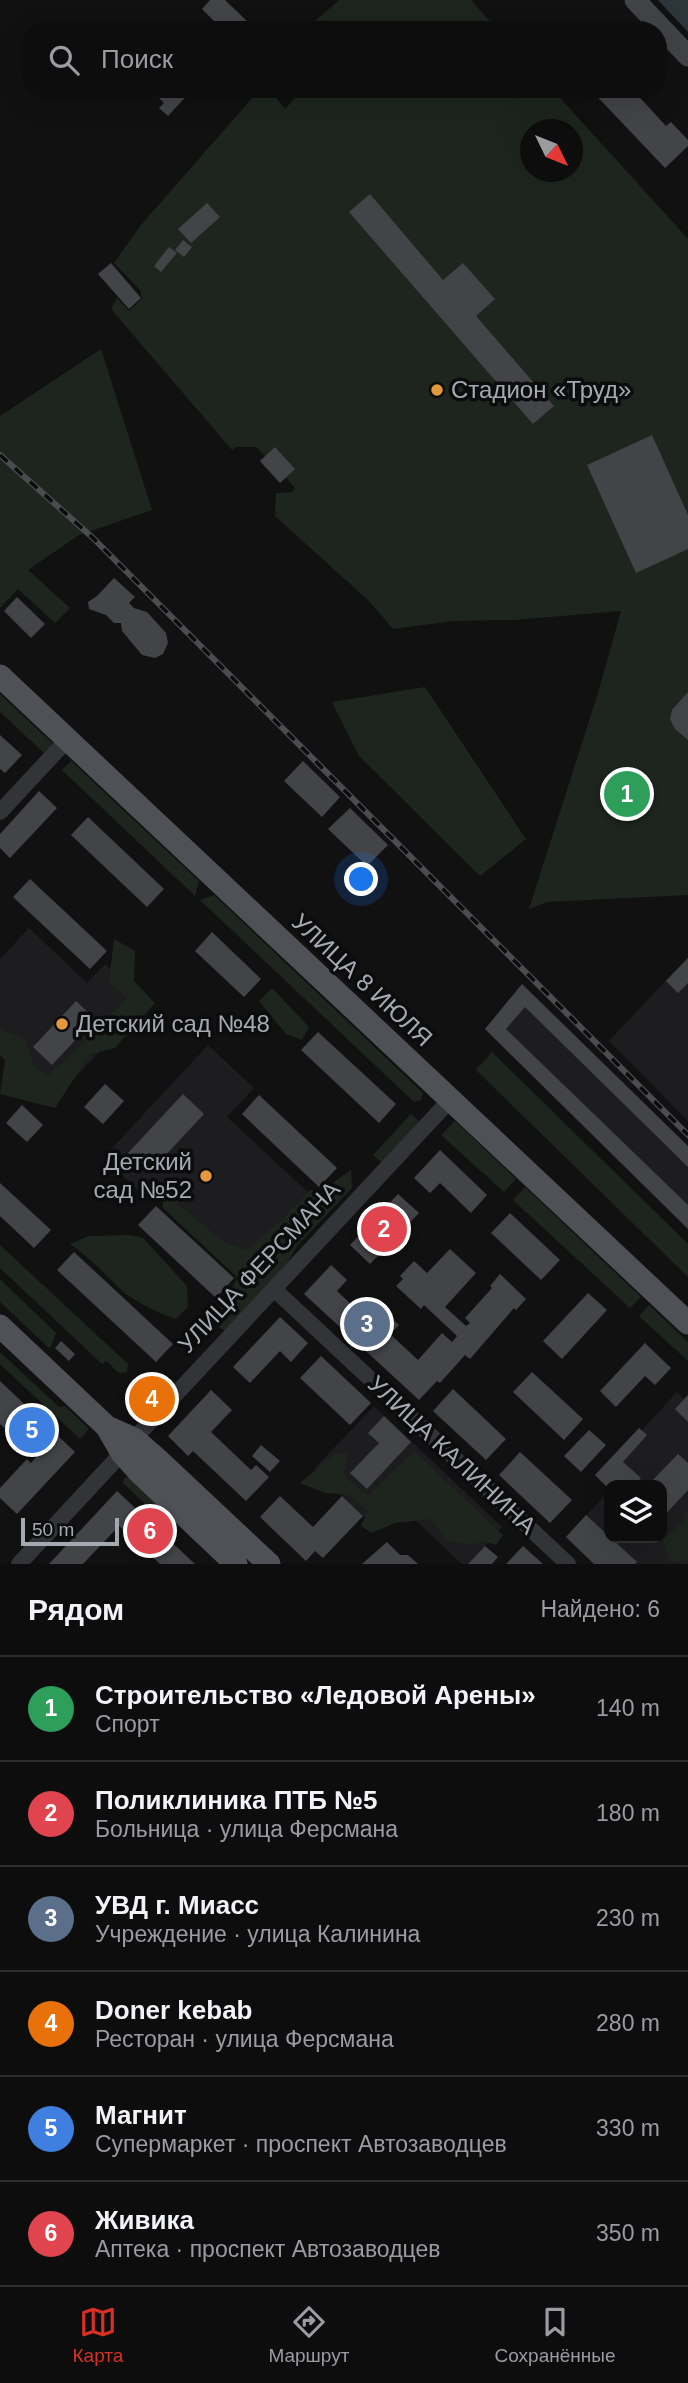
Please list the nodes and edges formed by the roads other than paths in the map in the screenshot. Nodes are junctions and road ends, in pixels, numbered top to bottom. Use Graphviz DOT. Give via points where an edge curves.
graph roads {
  1 [pos="635,0"];
  2 [pos="655,21"];
  3 [pos="667,34"];
  4 [pos="688,56"];
  5 [pos="0,676"];
  6 [pos="68,739"];
  7 [pos="0,812"];
  8 [pos="452,1099"];
  9 [pos="274,1289"];
  10 [pos="688,1323"];
  11 [pos="0,1326"];
  12 [pos="128,1446"];
  13 [pos="19,1564"];
  14 [pos="236,1564"];
  15 [pos="270,1564"];
  16 [pos="568,1564"];
  1 -- 2 [label="street"];
  3 -- 4 [label="street"];
  5 -- 6 [label="main road, УЛИЦА 8 ИЮЛЯ"];
  6 -- 7 [label="street"];
  6 -- 8 [label="main road, УЛИЦА 8 ИЮЛЯ"];
  8 -- 9 [label="street, УЛИЦА ФЕРСМАНА"];
  8 -- 10 [label="main road, УЛИЦА 8 ИЮЛЯ"];
  9 -- 12 [label="street, УЛИЦА ФЕРСМАНА"];
  9 -- 16 [label="street, УЛИЦА КАЛИНИНА"];
  11 -- 12 [label="main road"];
  12 -- 13 [label="street, УЛИЦА ФЕРСМАНА"];
  12 -- 14 [label="main road" via="140,1473"];
  12 -- 15 [label="main road"];
}
